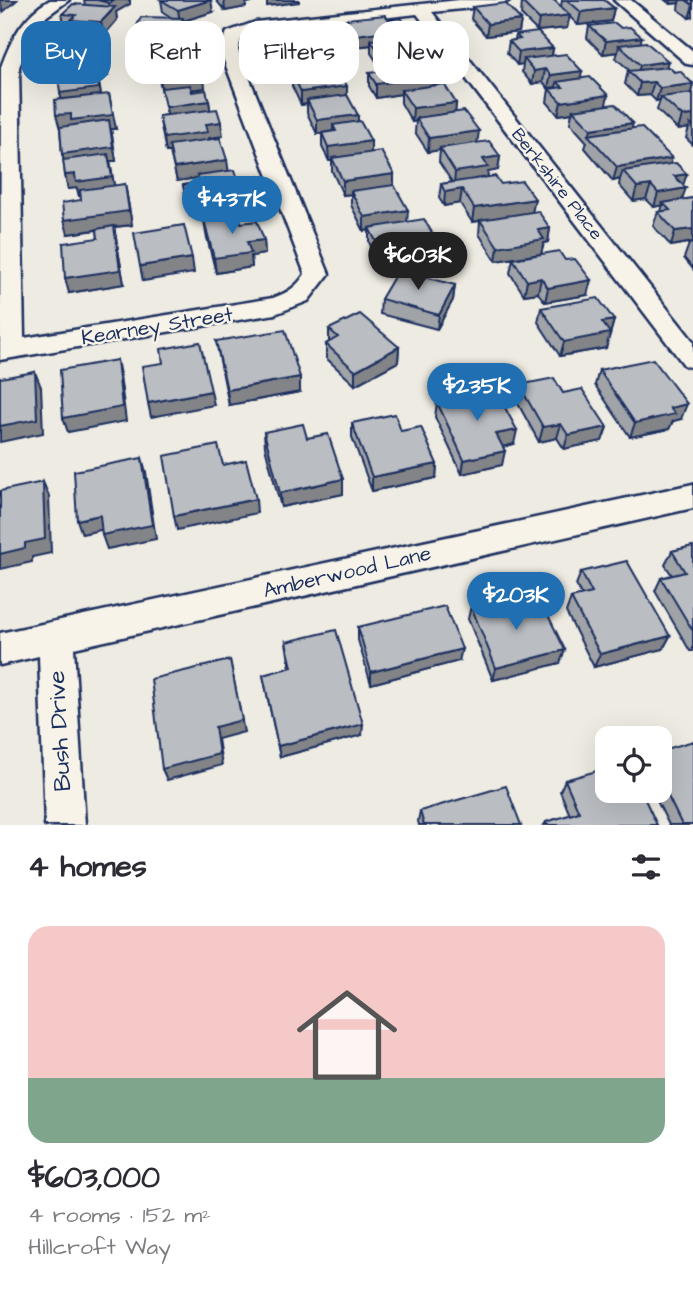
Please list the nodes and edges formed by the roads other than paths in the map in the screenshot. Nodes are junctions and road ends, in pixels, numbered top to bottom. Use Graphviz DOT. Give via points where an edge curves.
graph roads {
  1 [pos="61,0"];
  2 [pos="502,0"];
  3 [pos="622,0"];
  4 [pos="421,9"];
  5 [pos="693,60"];
  6 [pos="6,350"];
  7 [pos="693,359"];
  8 [pos="693,495"];
  9 [pos="55,637"];
  10 [pos="0,649"];
  11 [pos="65,825"];
  1 -- 6 [label="street" via="21,34 10,67"];
  2 -- 4 [label="street"];
  3 -- 5 [label="street"];
  4 -- 6 [label="street, Kearney Street" via="255,27 233,36 229,50 317,274 298,299"];
  4 -- 7 [label="street, Berkshire Place"];
  8 -- 9 [label="street, Amberwood Lane"];
  9 -- 10 [label="street, Amberwood Lane"];
  9 -- 11 [label="street, Bush Drive"];
}
